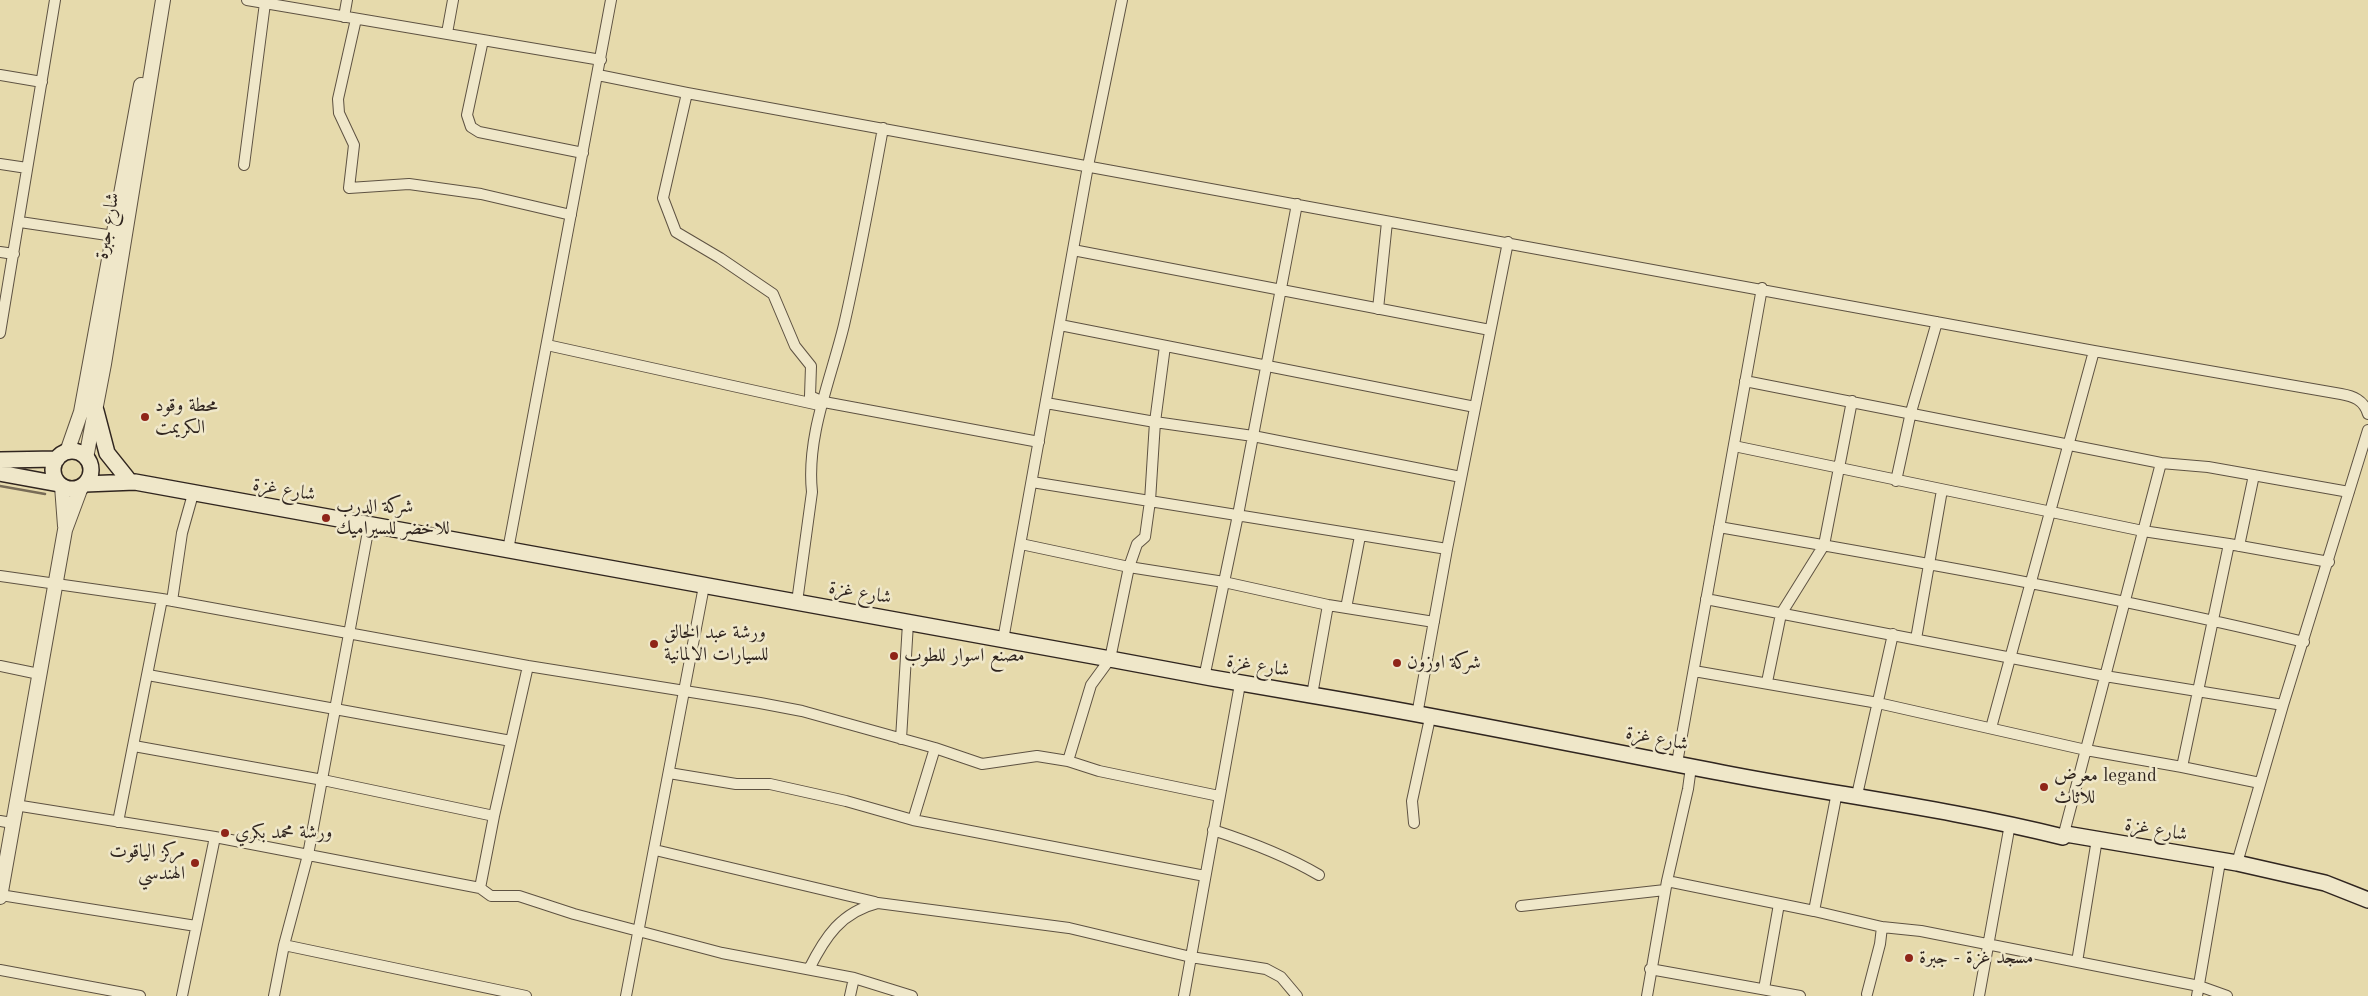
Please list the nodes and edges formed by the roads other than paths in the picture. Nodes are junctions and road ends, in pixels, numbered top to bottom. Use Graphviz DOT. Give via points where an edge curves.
graph roads {
  1 [pos="55,0"];
  2 [pos="154,0"];
  3 [pos="163,0"];
  4 [pos="247,0"];
  5 [pos="347,0"];
  6 [pos="453,0"];
  7 [pos="611,0"];
  8 [pos="1122,0"];
  9 [pos="265,3"];
  10 [pos="344,17"];
  11 [pos="356,19"];
  12 [pos="447,33"];
  13 [pos="483,40"];
  14 [pos="601,60"];
  15 [pos="0,75"];
  16 [pos="598,75"];
  17 [pos="42,82"];
  18 [pos="688,93"];
  19 [pos="883,128"];
  20 [pos="583,153"];
  21 [pos="0,164"];
  22 [pos="244,166"];
  23 [pos="1088,166"];
  24 [pos="27,168"];
  25 [pos="1296,204"];
  26 [pos="571,215"];
  27 [pos="20,222"];
  28 [pos="1387,222"];
  29 [pos="114,236"];
  30 [pos="1508,242"];
  31 [pos="1073,250"];
  32 [pos="0,252"];
  33 [pos="14,254"];
  34 [pos="1762,288"];
  35 [pos="1279,289"];
  36 [pos="1378,309"];
  37 [pos="1937,322"];
  38 [pos="1060,325"];
  39 [pos="1490,330"];
  40 [pos="0,333"];
  41 [pos="547,345"];
  42 [pos="1165,346"];
  43 [pos="2094,351"];
  44 [pos="1266,366"];
  45 [pos="1745,381"];
  46 [pos="1852,401"];
  47 [pos="1046,403"];
  48 [pos="823,404"];
  49 [pos="1475,407"];
  50 [pos="96,411"];
  51 [pos="1911,412"];
  52 [pos="2368,414"];
  53 [pos="1155,422"];
  54 [pos="2368,430"];
  55 [pos="1253,436"];
  56 [pos="1039,442"];
  57 [pos="2069,444"];
  58 [pos="1734,446"];
  59 [pos="62,455"];
  60 [pos="0,460"];
  61 [pos="88,461"];
  62 [pos="2161,463"];
  63 [pos="1839,469"];
  64 [pos="0,473"];
  65 [pos="2254,475"];
  66 [pos="1461,477"];
  67 [pos="131,480"];
  68 [pos="1896,481"];
  69 [pos="1032,482"];
  70 [pos="61,485"];
  71 [pos="83,485"];
  72 [pos="1942,490"];
  73 [pos="2349,492"];
  74 [pos="193,494"];
  75 [pos="1150,501"];
  76 [pos="2050,512"];
  77 [pos="1238,515"];
  78 [pos="369,526"];
  79 [pos="1719,528"];
  80 [pos="65,530"];
  81 [pos="2144,532"];
  82 [pos="1360,536"];
  83 [pos="1020,544"];
  84 [pos="1824,545"];
  85 [pos="2234,545"];
  86 [pos="1447,549"];
  87 [pos="508,550"];
  88 [pos="2329,562"];
  89 [pos="1929,563"];
  90 [pos="1129,567"];
  91 [pos="0,576"];
  92 [pos="1224,582"];
  93 [pos="2031,582"];
  94 [pos="56,585"];
  95 [pos="704,586"];
  96 [pos="167,600"];
  97 [pos="1706,600"];
  98 [pos="797,602"];
  99 [pos="2125,602"];
  100 [pos="1328,605"];
  101 [pos="1346,608"];
  102 [pos="1781,614"];
  103 [pos="2213,620"];
  104 [pos="1434,622"];
  105 [pos="908,623"];
  106 [pos="350,634"];
  107 [pos="1892,634"];
  108 [pos="1916,639"];
  109 [pos="1003,640"];
  110 [pos="2304,642"];
  111 [pos="2011,657"];
  112 [pos="1110,659"];
  113 [pos="0,666"];
  114 [pos="528,666"];
  115 [pos="1694,671"];
  116 [pos="39,674"];
  117 [pos="148,675"];
  118 [pos="2105,676"];
  119 [pos="1204,678"];
  120 [pos="1767,682"];
  121 [pos="1240,684"];
  122 [pos="2198,690"];
  123 [pos="684,691"];
  124 [pos="1312,695"];
  125 [pos="1878,703"];
  126 [pos="2283,705"];
  127 [pos="337,708"];
  128 [pos="1424,717"];
  129 [pos="1991,728"];
  130 [pos="900,739"];
  131 [pos="511,741"];
  132 [pos="134,746"];
  133 [pos="935,748"];
  134 [pos="2086,750"];
  135 [pos="1068,761"];
  136 [pos="1684,765"];
  137 [pos="2182,767"];
  138 [pos="669,773"];
  139 [pos="323,780"];
  140 [pos="2260,783"];
  141 [pos="1837,792"];
  142 [pos="1858,795"];
  143 [pos="1219,796"];
  144 [pos="15,805"];
  145 [pos="494,816"];
  146 [pos="914,820"];
  147 [pos="6,822"];
  148 [pos="118,822"];
  149 [pos="1414,823"];
  150 [pos="2010,824"];
  151 [pos="1213,830"];
  152 [pos="215,837"];
  153 [pos="2063,837"];
  154 [pos="2097,839"];
  155 [pos="654,850"];
  156 [pos="308,855"];
  157 [pos="2220,862"];
  158 [pos="2237,863"];
  159 [pos="1318,875"];
  160 [pos="1205,876"];
  161 [pos="1,878"];
  162 [pos="1666,886"];
  163 [pos="480,888"];
  164 [pos="0,896"];
  165 [pos="2368,900"];
  166 [pos="878,903"];
  167 [pos="1779,904"];
  168 [pos="1521,906"];
  169 [pos="1814,910"];
  170 [pos="196,926"];
  171 [pos="1882,927"];
  172 [pos="640,931"];
  173 [pos="284,945"];
  174 [pos="1988,945"];
  175 [pos="1191,957"];
  176 [pos="2076,962"];
  177 [pos="1650,968"];
  178 [pos="809,969"];
  179 [pos="0,970"];
  180 [pos="854,978"];
  181 [pos="1764,989"];
  182 [pos="2198,991"];
  183 [pos="1869,995"];
  184 [pos="140,996"];
  185 [pos="182,996"];
  186 [pos="274,996"];
  187 [pos="526,996"];
  188 [pos="626,996"];
  189 [pos="850,996"];
  190 [pos="912,996"];
  191 [pos="1184,996"];
  192 [pos="1298,996"];
  193 [pos="1647,996"];
  194 [pos="1800,996"];
  195 [pos="1979,996"];
  196 [pos="2227,996"];
  1 -- 17 [label="street"];
  2 -- 29 [label="street, شارع جبرة"];
  3 -- 50 [label="street, شارع جبرة"];
  4 -- 9 [label="street"];
  5 -- 10 [label="street"];
  6 -- 12 [label="street"];
  7 -- 14 [label="street"];
  8 -- 23 [label="street"];
  9 -- 10 [label="street"];
  9 -- 22 [label="street"];
  10 -- 11 [label="street"];
  11 -- 12 [label="street"];
  11 -- 26 [label="street" via="338,99 340,113 354,145 349,188 409,184 481,194"];
  12 -- 13 [label="street"];
  13 -- 14 [label="street"];
  13 -- 20 [label="street" via="467,115 471,127 479,132"];
  14 -- 16 [label="street"];
  15 -- 17 [label="street"];
  16 -- 18 [label="street"];
  16 -- 20 [label="street"];
  17 -- 24 [label="street"];
  18 -- 19 [label="street"];
  18 -- 48 [label="street" via="664,198 676,232 773,294 795,346 810,366 810,396"];
  19 -- 23 [label="street"];
  19 -- 48 [label="street" via="856,269"];
  20 -- 26 [label="street"];
  21 -- 24 [label="street"];
  23 -- 25 [label="street"];
  23 -- 31 [label="street"];
  24 -- 27 [label="street"];
  25 -- 28 [label="street"];
  25 -- 35 [label="street"];
  26 -- 41 [label="street"];
  27 -- 29 [label="street"];
  27 -- 33 [label="street"];
  28 -- 30 [label="street"];
  28 -- 36 [label="street"];
  29 -- 59 [label="street, شارع جبرة" via="81,412"];
  30 -- 34 [label="street"];
  30 -- 39 [label="street"];
  31 -- 35 [label="street"];
  31 -- 38 [label="street"];
  32 -- 33 [label="street"];
  33 -- 40 [label="street"];
  34 -- 37 [label="street"];
  34 -- 45 [label="street"];
  35 -- 36 [label="street"];
  35 -- 44 [label="street"];
  36 -- 39 [label="street"];
  37 -- 43 [label="street"];
  37 -- 51 [label="street"];
  38 -- 42 [label="street"];
  38 -- 47 [label="street"];
  39 -- 49 [label="street"];
  41 -- 48 [label="street"];
  41 -- 87 [label="street"];
  42 -- 44 [label="street"];
  42 -- 53 [label="street"];
  43 -- 52 [label="street" via="2352,396 2360,401"];
  43 -- 57 [label="street"];
  44 -- 49 [label="street"];
  44 -- 55 [label="street"];
  45 -- 46 [label="street"];
  45 -- 58 [label="street"];
  46 -- 51 [label="street"];
  46 -- 63 [label="street"];
  47 -- 53 [label="street"];
  47 -- 56 [label="street"];
  48 -- 56 [label="street"];
  48 -- 98 [label="street" via="810,474 812,492"];
  49 -- 66 [label="street"];
  50 -- 61 [label="street, شارع جبرة"];
  50 -- 67 [label="main road" via="107,453"];
  51 -- 57 [label="street"];
  51 -- 68 [label="street"];
  53 -- 55 [label="street"];
  53 -- 75 [label="street"];
  54 -- 73 [label="street"];
  55 -- 66 [label="street"];
  55 -- 77 [label="street"];
  56 -- 69 [label="street"];
  57 -- 62 [label="street"];
  57 -- 76 [label="street"];
  58 -- 63 [label="street"];
  58 -- 79 [label="street"];
  59 -- 60 [label="main road"];
  59 -- 61 [label="main road" via="80,453"];
  59 -- 70 [label="main road" via="53,472"];
  61 -- 67 [label="main road, شارع غزة"];
  61 -- 71 [label="main road" via="91,471"];
  62 -- 65 [label="street"];
  62 -- 81 [label="street"];
  63 -- 68 [label="street"];
  63 -- 84 [label="street"];
  64 -- 70 [label="main road"];
  65 -- 73 [label="street"];
  65 -- 85 [label="street"];
  66 -- 86 [label="street"];
  67 -- 71 [label="main road, شارع غزة"];
  67 -- 74 [label="main road, شارع غزة"];
  68 -- 72 [label="street"];
  69 -- 75 [label="street"];
  69 -- 83 [label="street"];
  70 -- 71 [label="main road" via="72,489"];
  70 -- 80 [label="street"];
  71 -- 80 [label="street"];
  72 -- 76 [label="street"];
  72 -- 89 [label="street"];
  73 -- 88 [label="street"];
  74 -- 78 [label="main road, شارع غزة"];
  74 -- 96 [label="street"];
  75 -- 77 [label="street"];
  75 -- 90 [label="street" via="1145,538 1137,544"];
  76 -- 81 [label="street"];
  76 -- 93 [label="street"];
  77 -- 82 [label="street"];
  77 -- 92 [label="street"];
  78 -- 87 [label="main road, شارع غزة"];
  78 -- 106 [label="street"];
  79 -- 84 [label="street"];
  79 -- 97 [label="street"];
  80 -- 94 [label="street"];
  81 -- 85 [label="street"];
  81 -- 99 [label="street"];
  82 -- 86 [label="street"];
  82 -- 101 [label="street"];
  83 -- 90 [label="street"];
  83 -- 109 [label="street"];
  84 -- 89 [label="street"];
  84 -- 102 [label="street"];
  85 -- 88 [label="street"];
  85 -- 103 [label="street"];
  86 -- 104 [label="street"];
  87 -- 95 [label="main road, شارع غزة"];
  88 -- 110 [label="street"];
  89 -- 93 [label="street"];
  89 -- 108 [label="street"];
  90 -- 92 [label="street"];
  90 -- 112 [label="street"];
  91 -- 94 [label="street"];
  92 -- 100 [label="street"];
  92 -- 119 [label="street"];
  93 -- 99 [label="street"];
  93 -- 111 [label="street"];
  94 -- 96 [label="street"];
  94 -- 116 [label="street"];
  95 -- 98 [label="main road, شارع غزة"];
  95 -- 123 [label="street"];
  96 -- 106 [label="street"];
  96 -- 117 [label="street"];
  97 -- 102 [label="street"];
  97 -- 115 [label="street"];
  98 -- 105 [label="main road, شارع غزة"];
  99 -- 103 [label="street"];
  99 -- 118 [label="street"];
  100 -- 101 [label="street"];
  100 -- 124 [label="street"];
  101 -- 104 [label="street"];
  102 -- 107 [label="street"];
  102 -- 120 [label="street"];
  103 -- 110 [label="street"];
  103 -- 122 [label="street"];
  104 -- 128 [label="street"];
  105 -- 109 [label="main road, شارع غزة"];
  105 -- 130 [label="street"];
  106 -- 114 [label="street"];
  106 -- 127 [label="street"];
  107 -- 108 [label="street"];
  107 -- 125 [label="street"];
  108 -- 111 [label="street"];
  109 -- 112 [label="main road, شارع غزة"];
  110 -- 126 [label="street"];
  111 -- 118 [label="street"];
  111 -- 129 [label="street"];
  112 -- 119 [label="main road, شارع غزة"];
  112 -- 135 [label="street" via="1091,685"];
  113 -- 116 [label="street"];
  114 -- 123 [label="street"];
  114 -- 131 [label="street"];
  115 -- 120 [label="street"];
  115 -- 136 [label="street"];
  116 -- 144 [label="street"];
  117 -- 127 [label="street"];
  117 -- 132 [label="street"];
  118 -- 122 [label="street"];
  118 -- 134 [label="street"];
  119 -- 121 [label="main road, شارع غزة"];
  120 -- 125 [label="street"];
  121 -- 124 [label="main road, شارع غزة"];
  121 -- 143 [label="street"];
  122 -- 126 [label="street"];
  122 -- 137 [label="street"];
  123 -- 130 [label="street" via="802,711"];
  123 -- 138 [label="street"];
  124 -- 128 [label="main road, شارع غزة"];
  125 -- 129 [label="street"];
  125 -- 142 [label="street"];
  126 -- 140 [label="street"];
  127 -- 131 [label="street"];
  127 -- 139 [label="street"];
  128 -- 136 [label="main road, شارع غزة"];
  128 -- 149 [label="street" via="1412,801"];
  129 -- 134 [label="street"];
  130 -- 133 [label="street"];
  131 -- 145 [label="street"];
  132 -- 139 [label="street"];
  132 -- 148 [label="street"];
  133 -- 135 [label="street" via="982,764 1037,756"];
  133 -- 146 [label="street"];
  134 -- 137 [label="street"];
  134 -- 153 [label="street"];
  135 -- 143 [label="street" via="1099,771"];
  136 -- 141 [label="main road, شارع غزة"];
  136 -- 162 [label="street" via="1688,789"];
  137 -- 140 [label="street"];
  138 -- 146 [label="street" via="736,784 770,784"];
  138 -- 155 [label="street"];
  139 -- 145 [label="street"];
  139 -- 156 [label="street"];
  140 -- 158 [label="street"];
  141 -- 142 [label="main road, شارع غزة"];
  141 -- 169 [label="street"];
  142 -- 150 [label="main road, شارع غزة"];
  143 -- 151 [label="street"];
  144 -- 147 [label="street"];
  144 -- 148 [label="street"];
  145 -- 163 [label="street"];
  146 -- 160 [label="street"];
  147 -- 161 [label="street"];
  148 -- 152 [label="street"];
  150 -- 153 [label="main road, شارع غزة"];
  150 -- 174 [label="street"];
  151 -- 159 [label="street" via="1254,843"];
  151 -- 160 [label="street"];
  152 -- 156 [label="street"];
  152 -- 170 [label="street"];
  153 -- 154 [label="main road, شارع غزة" via="2066,834"];
  154 -- 157 [label="main road, شارع غزة"];
  154 -- 176 [label="street"];
  155 -- 166 [label="street"];
  155 -- 172 [label="street"];
  156 -- 163 [label="street"];
  156 -- 173 [label="street"];
  157 -- 158 [label="main road, شارع غزة"];
  157 -- 182 [label="street"];
  158 -- 165 [label="main road, شارع غزة" via="2325,883"];
  160 -- 175 [label="street"];
  161 -- 164 [label="street"];
  162 -- 167 [label="street"];
  162 -- 168 [label="street"];
  162 -- 177 [label="street"];
  163 -- 172 [label="street" via="491,896 519,896"];
  164 -- 170 [label="street"];
  166 -- 175 [label="street" via="1069,928"];
  166 -- 178 [label="street" via="861,907 836,926 822,942"];
  167 -- 169 [label="street"];
  167 -- 181 [label="street"];
  169 -- 171 [label="street"];
  170 -- 185 [label="street"];
  171 -- 174 [label="street"];
  171 -- 183 [label="street"];
  172 -- 178 [label="street" via="722,953"];
  172 -- 188 [label="street"];
  173 -- 186 [label="street"];
  173 -- 187 [label="street"];
  174 -- 176 [label="street"];
  174 -- 195 [label="street"];
  175 -- 191 [label="street"];
  175 -- 192 [label="street" via="1275,972"];
  176 -- 182 [label="street"];
  177 -- 181 [label="street"];
  177 -- 193 [label="street"];
  178 -- 180 [label="street"];
  179 -- 184 [label="street"];
  180 -- 189 [label="street"];
  180 -- 190 [label="street"];
  181 -- 194 [label="street"];
  182 -- 196 [label="street"];
}
